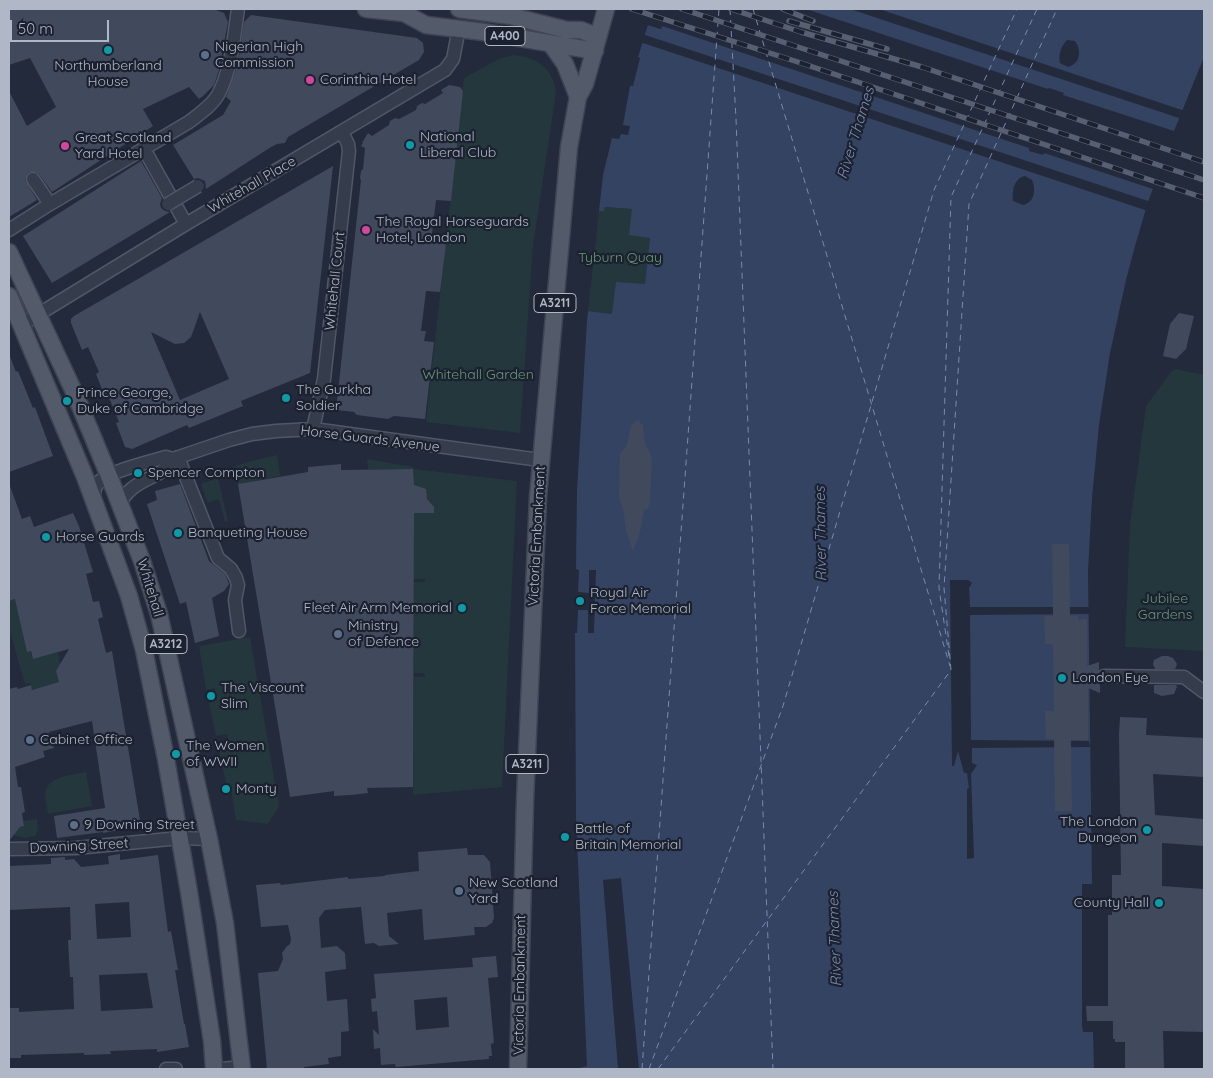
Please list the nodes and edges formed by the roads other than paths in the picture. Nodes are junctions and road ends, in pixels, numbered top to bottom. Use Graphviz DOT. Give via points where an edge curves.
graph roads {
  1 [pos="238,9"];
  2 [pos="366,9"];
  3 [pos="465,9"];
  4 [pos="606,9"];
  5 [pos="409,10"];
  6 [pos="459,28"];
  7 [pos="551,44"];
  8 [pos="596,44"];
  9 [pos="578,97"];
  10 [pos="342,132"];
  11 [pos="144,149"];
  12 [pos="33,179"];
  13 [pos="198,186"];
  14 [pos="50,204"];
  15 [pos="168,204"];
  16 [pos="186,224"];
  17 [pos="9,230"];
  18 [pos="9,252"];
  19 [pos="9,296"];
  20 [pos="38,316"];
  21 [pos="21,325"];
  22 [pos="313,429"];
  23 [pos="176,458"];
  24 [pos="540,460"];
  25 [pos="109,476"];
  26 [pos="120,502"];
  27 [pos="95,506"];
  28 [pos="239,631"];
  29 [pos="168,655"];
  30 [pos="146,660"];
  31 [pos="1104,676"];
  32 [pos="1204,692"];
  33 [pos="180,838"];
  34 [pos="208,839"];
  35 [pos="9,849"];
  36 [pos="242,1068"];
  37 [pos="214,1069"];
  38 [pos="222,1069"];
  39 [pos="518,1069"];
  1 -- 11 [label="street" via="229,66 219,94 189,122"];
  2 -- 5 [label="main road, A400"];
  3 -- 6 [label="main road"];
  3 -- 8 [label="main road, A400" via="581,30"];
  4 -- 8 [label="main road, Victoria Embankment / A3211"];
  5 -- 6 [label="main road, A400" via="426,25"];
  6 -- 7 [label="main road, A400"];
  6 -- 10 [label="street, Whitehall Place" via="453,59 445,70"];
  7 -- 8 [label="main road, A400"];
  7 -- 9 [label="main road" via="564,64"];
  8 -- 9 [label="main road, Victoria Embankment / A3211"];
  9 -- 24 [label="main road, Victoria Embankment / A3211" via="569,147"];
  10 -- 16 [label="street, Whitehall Place"];
  10 -- 22 [label="street, Whitehall Court" via="349,151 324,379"];
  11 -- 14 [label="street"];
  11 -- 16 [label="street"];
  12 -- 14 [label="street"];
  13 -- 15 [label="street, bridge"];
  14 -- 17 [label="street"];
  16 -- 20 [label="street, Whitehall Place"];
  18 -- 20 [label="main road, Whitehall / A3212"];
  19 -- 21 [label="main road, Whitehall / A3212"];
  20 -- 21 [label="street, Whitehall Place"];
  20 -- 25 [label="main road, Whitehall / A3212"];
  21 -- 27 [label="main road, Whitehall / A3212"];
  22 -- 23 [label="street, Horse Guards Avenue" via="252,434"];
  22 -- 24 [label="street, Horse Guards Avenue"];
  23 -- 25 [label="street, Horse Guards Avenue" via="166,457"];
  23 -- 26 [label="street, Horse Guards Avenue" via="170,466 136,485"];
  23 -- 28 [label="street" via="218,558 236,578"];
  24 -- 39 [label="main road, Victoria Embankment / A3211"];
  25 -- 26 [label="main road, Whitehall / A3212"];
  25 -- 27 [label="street" via="96,486"];
  26 -- 29 [label="main road, Whitehall / A3212" via="145,568"];
  27 -- 30 [label="main road, Whitehall / A3212" via="129,596"];
  29 -- 30 [label="main road"];
  29 -- 34 [label="main road, Whitehall / A3212"];
  30 -- 33 [label="main road, Whitehall / A3212"];
  31 -- 32 [label="street" via="1184,677"];
  33 -- 34 [label="street, Downing Street"];
  33 -- 35 [label="street, Downing Street" via="76,848"];
  33 -- 37 [label="main road, Whitehall / A3212"];
  34 -- 36 [label="main road, Whitehall / A3212" via="228,945"];
  36 -- 38 [label="street"];
}
